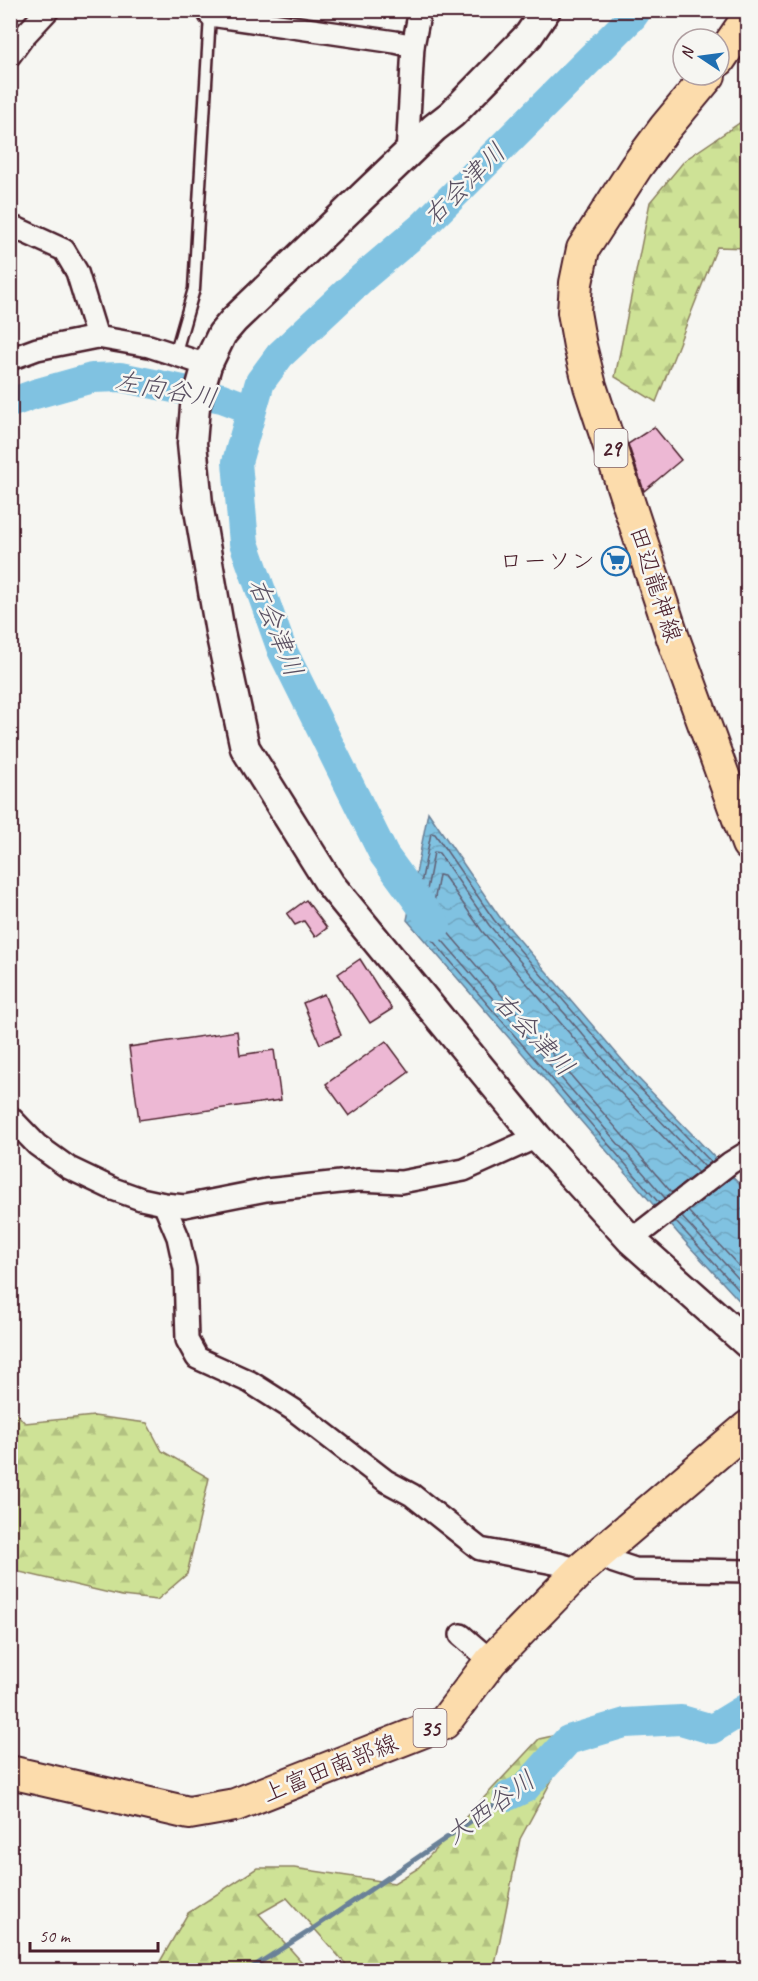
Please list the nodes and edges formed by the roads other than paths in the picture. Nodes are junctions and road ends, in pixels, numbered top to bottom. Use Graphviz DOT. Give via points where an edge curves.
graph roads {
  1 [pos="48,10"];
  2 [pos="420,10"];
  3 [pos="546,10"];
  4 [pos="210,13"];
  5 [pos="747,15"];
  6 [pos="731,42"];
  7 [pos="413,46"];
  8 [pos="10,55"];
  9 [pos="699,87"];
  10 [pos="407,155"];
  11 [pos="10,228"];
  12 [pos="97,337"];
  13 [pos="175,355"];
  14 [pos="10,359"];
  15 [pos="205,369"];
  16 [pos="747,844"];
  17 [pos="10,1117"];
  18 [pos="537,1137"];
  19 [pos="739,1157"];
  20 [pos="164,1204"];
  21 [pos="641,1232"];
  22 [pos="747,1344"];
  23 [pos="747,1426"];
  24 [pos="589,1561"];
  25 [pos="747,1571"];
  26 [pos="460,1635"];
  27 [pos="491,1660"];
  28 [pos="10,1772"];
  1 -- 8 [label="street"];
  2 -- 7 [label="street"];
  3 -- 10 [label="street" via="521,43"];
  4 -- 7 [label="street"];
  4 -- 13 [label="lane" via="194,289"];
  5 -- 6 [label="main road"];
  7 -- 10 [label="street"];
  9 -- 16 [label="main road, 田辺龍神線 / 29" via="653,143 583,249 574,312 590,386"];
  10 -- 15 [label="street" via="234,320 222,334"];
  11 -- 12 [label="street" via="64,250 77,272"];
  12 -- 13 [label="street"];
  12 -- 14 [label="street" via="37,349"];
  13 -- 15 [label="street"];
  15 -- 18 [label="street" via="195,407 192,444 198,504 245,748 330,884"];
  17 -- 20 [label="street" via="37,1145 69,1168 113,1189"];
  18 -- 20 [label="street" via="464,1170 401,1182 358,1180 266,1190 185,1206"];
  18 -- 21 [label="street"];
  19 -- 21 [label="street"];
  20 -- 24 [label="street" via="178,1237 185,1269 187,1340 197,1358 250,1382 294,1410 480,1549 559,1564"];
  21 -- 22 [label="street"];
  23 -- 24 [label="main road, 上富田南部線 / 35"];
  24 -- 25 [label="street" via="614,1562 635,1569"];
  24 -- 27 [label="main road, 上富田南部線 / 35"];
  26 -- 27 [label="street"];
  27 -- 28 [label="main road, 上富田南部線 / 35" via="444,1723 235,1805 189,1813"];
}
